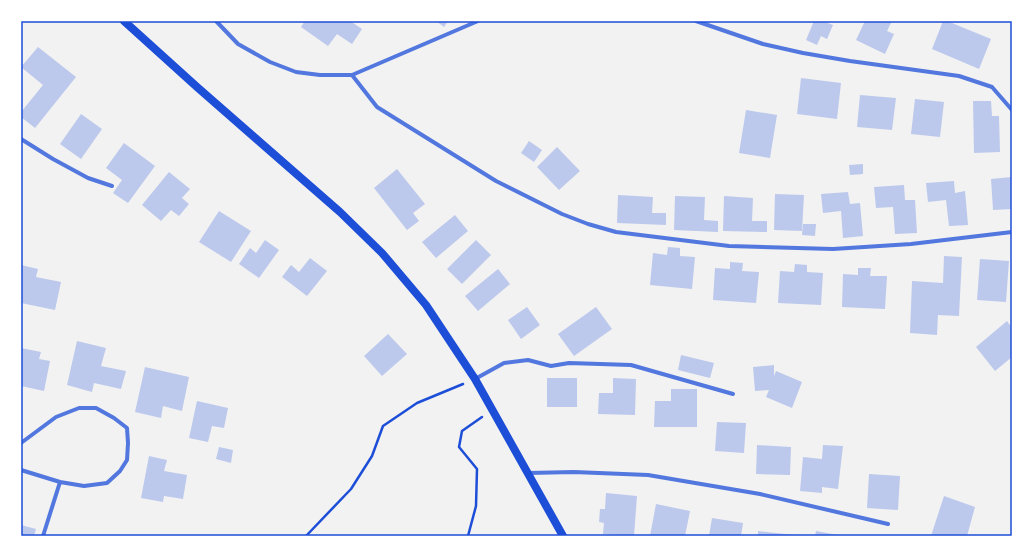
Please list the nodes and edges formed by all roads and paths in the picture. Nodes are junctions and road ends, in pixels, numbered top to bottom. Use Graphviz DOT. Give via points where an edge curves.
graph roads {
  1 [pos="124,21"];
  2 [pos="216,21"];
  3 [pos="478,21"];
  4 [pos="696,21"];
  5 [pos="352,75"];
  6 [pos="1012,110"];
  7 [pos="21,139"];
  8 [pos="112,186"];
  9 [pos="1012,232"];
  10 [pos="475,379"];
  11 [pos="733,394"];
  12 [pos="493,410"];
  13 [pos="21,443"];
  14 [pos="21,470"];
  15 [pos="528,473"];
  16 [pos="60,482"];
  17 [pos="888,524"];
  18 [pos="43,536"];
  19 [pos="306,536"];
  20 [pos="468,536"];
  21 [pos="563,536"];
  1 -- 10 [label="main road" via="382,252 426,305"];
  2 -- 5 [label="street" via="238,44 270,62 296,72"];
  3 -- 5 [label="street"];
  4 -- 6 [label="street" via="763,44 803,53 959,76 992,88"];
  5 -- 9 [label="street" via="377,107 496,181 562,214 616,232 729,246 833,249 911,244"];
  7 -- 8 [label="street" via="88,178"];
  10 -- 11 [label="street" via="504,363 528,360 551,366 569,363 631,365"];
  10 -- 12 [label="main road"];
  10 -- 19 [label="path" via="417,403 383,426 372,456 351,489"];
  12 -- 15 [label="main road"];
  12 -- 20 [label="path" via="462,431 459,447 477,469 476,506"];
  13 -- 16 [label="street" via="56,417 79,408 96,408 126,428 127,460 107,483 84,486"];
  14 -- 16 [label="street"];
  15 -- 17 [label="street" via="648,475 760,494"];
  15 -- 21 [label="main road"];
  16 -- 18 [label="street"];
}
